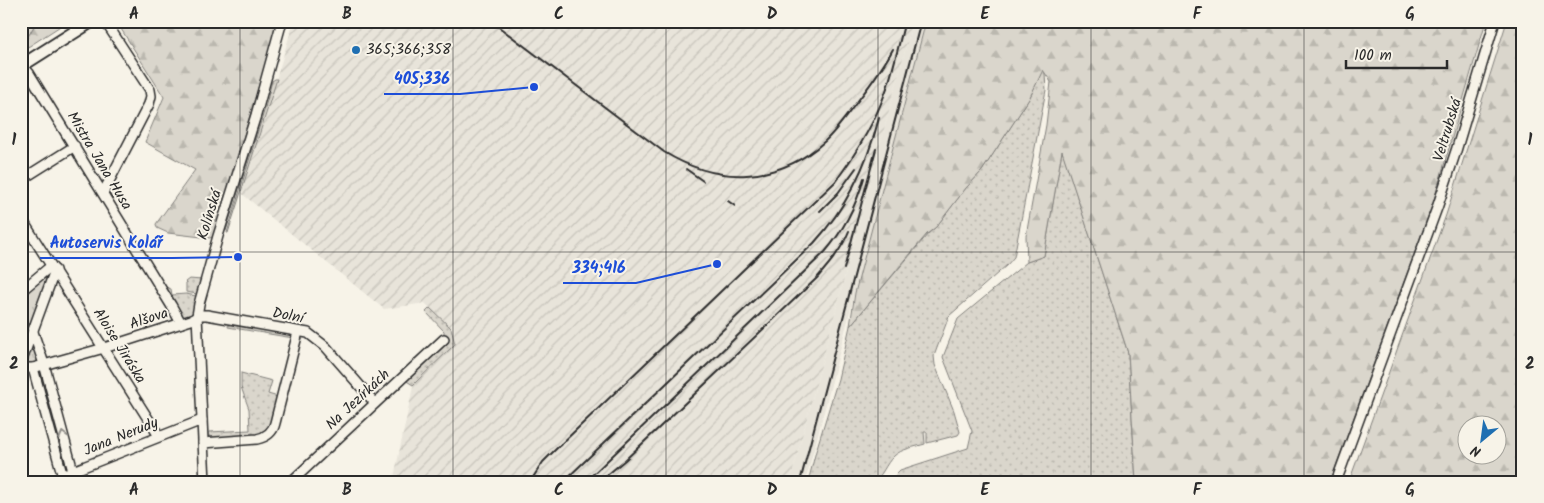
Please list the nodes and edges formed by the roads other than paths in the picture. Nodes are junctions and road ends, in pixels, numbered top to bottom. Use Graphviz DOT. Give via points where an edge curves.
graph roads {
  1 [pos="92,21"];
  2 [pos="105,21"];
  3 [pos="282,21"];
  4 [pos="1495,21"];
  5 [pos="22,66"];
  6 [pos="75,146"];
  7 [pos="21,180"];
  8 [pos="103,193"];
  9 [pos="21,218"];
  10 [pos="53,268"];
  11 [pos="21,291"];
  12 [pos="198,316"];
  13 [pos="181,323"];
  14 [pos="32,332"];
  15 [pos="298,332"];
  16 [pos="444,339"];
  17 [pos="104,348"];
  18 [pos="21,363"];
  19 [pos="44,364"];
  20 [pos="21,368"];
  21 [pos="33,368"];
  22 [pos="375,403"];
  23 [pos="202,420"];
  24 [pos="158,436"];
  25 [pos="202,443"];
  26 [pos="73,471"];
  27 [pos="63,479"];
  28 [pos="52,482"];
  29 [pos="76,482"];
  30 [pos="205,482"];
  31 [pos="291,482"];
  32 [pos="1336,482"];
  1 -- 5 [label="main road"];
  2 -- 8 [label="street" via="151,96"];
  3 -- 12 [label="street, Kolínská" via="218,236"];
  4 -- 32 [label="street, Veltrubská" via="1424,245"];
  5 -- 6 [label="street, Mistra Jana Husa"];
  6 -- 7 [label="street"];
  6 -- 8 [label="street, Mistra Jana Husa"];
  8 -- 13 [label="street, Mistra Jana Husa"];
  9 -- 10 [label="street, Aloise Jiráska"];
  10 -- 11 [label="street"];
  10 -- 14 [label="street"];
  10 -- 17 [label="street, Aloise Jiráska"];
  12 -- 13 [label="street, Alšova"];
  12 -- 15 [label="street, Dolní"];
  12 -- 23 [label="street, Kolínská"];
  13 -- 17 [label="street, Alšova"];
  14 -- 18 [label="street"];
  14 -- 19 [label="street"];
  15 -- 22 [label="street, Dolní" via="308,333 326,347"];
  15 -- 25 [label="street" via="272,430 257,439"];
  16 -- 22 [label="street, Na Jezírkách"];
  17 -- 19 [label="street, Alšova"];
  17 -- 24 [label="street, Aloise Jiráska"];
  19 -- 21 [label="street, Alšova"];
  26 -- 19 [label="street, one-way"];
  20 -- 21 [label="street, Alšova"];
  21 -- 27 [label="street"];
  22 -- 31 [label="street, Na Jezírkách"];
  23 -- 24 [label="street, Jana Nerudy"];
  23 -- 25 [label="street, Kolínská"];
  24 -- 26 [label="street, Jana Nerudy"];
  25 -- 30 [label="street, Kolínská"];
  26 -- 27 [label="street, Jana Nerudy"];
  26 -- 29 [label="street"];
  27 -- 28 [label="street, Jana Nerudy"];
}
